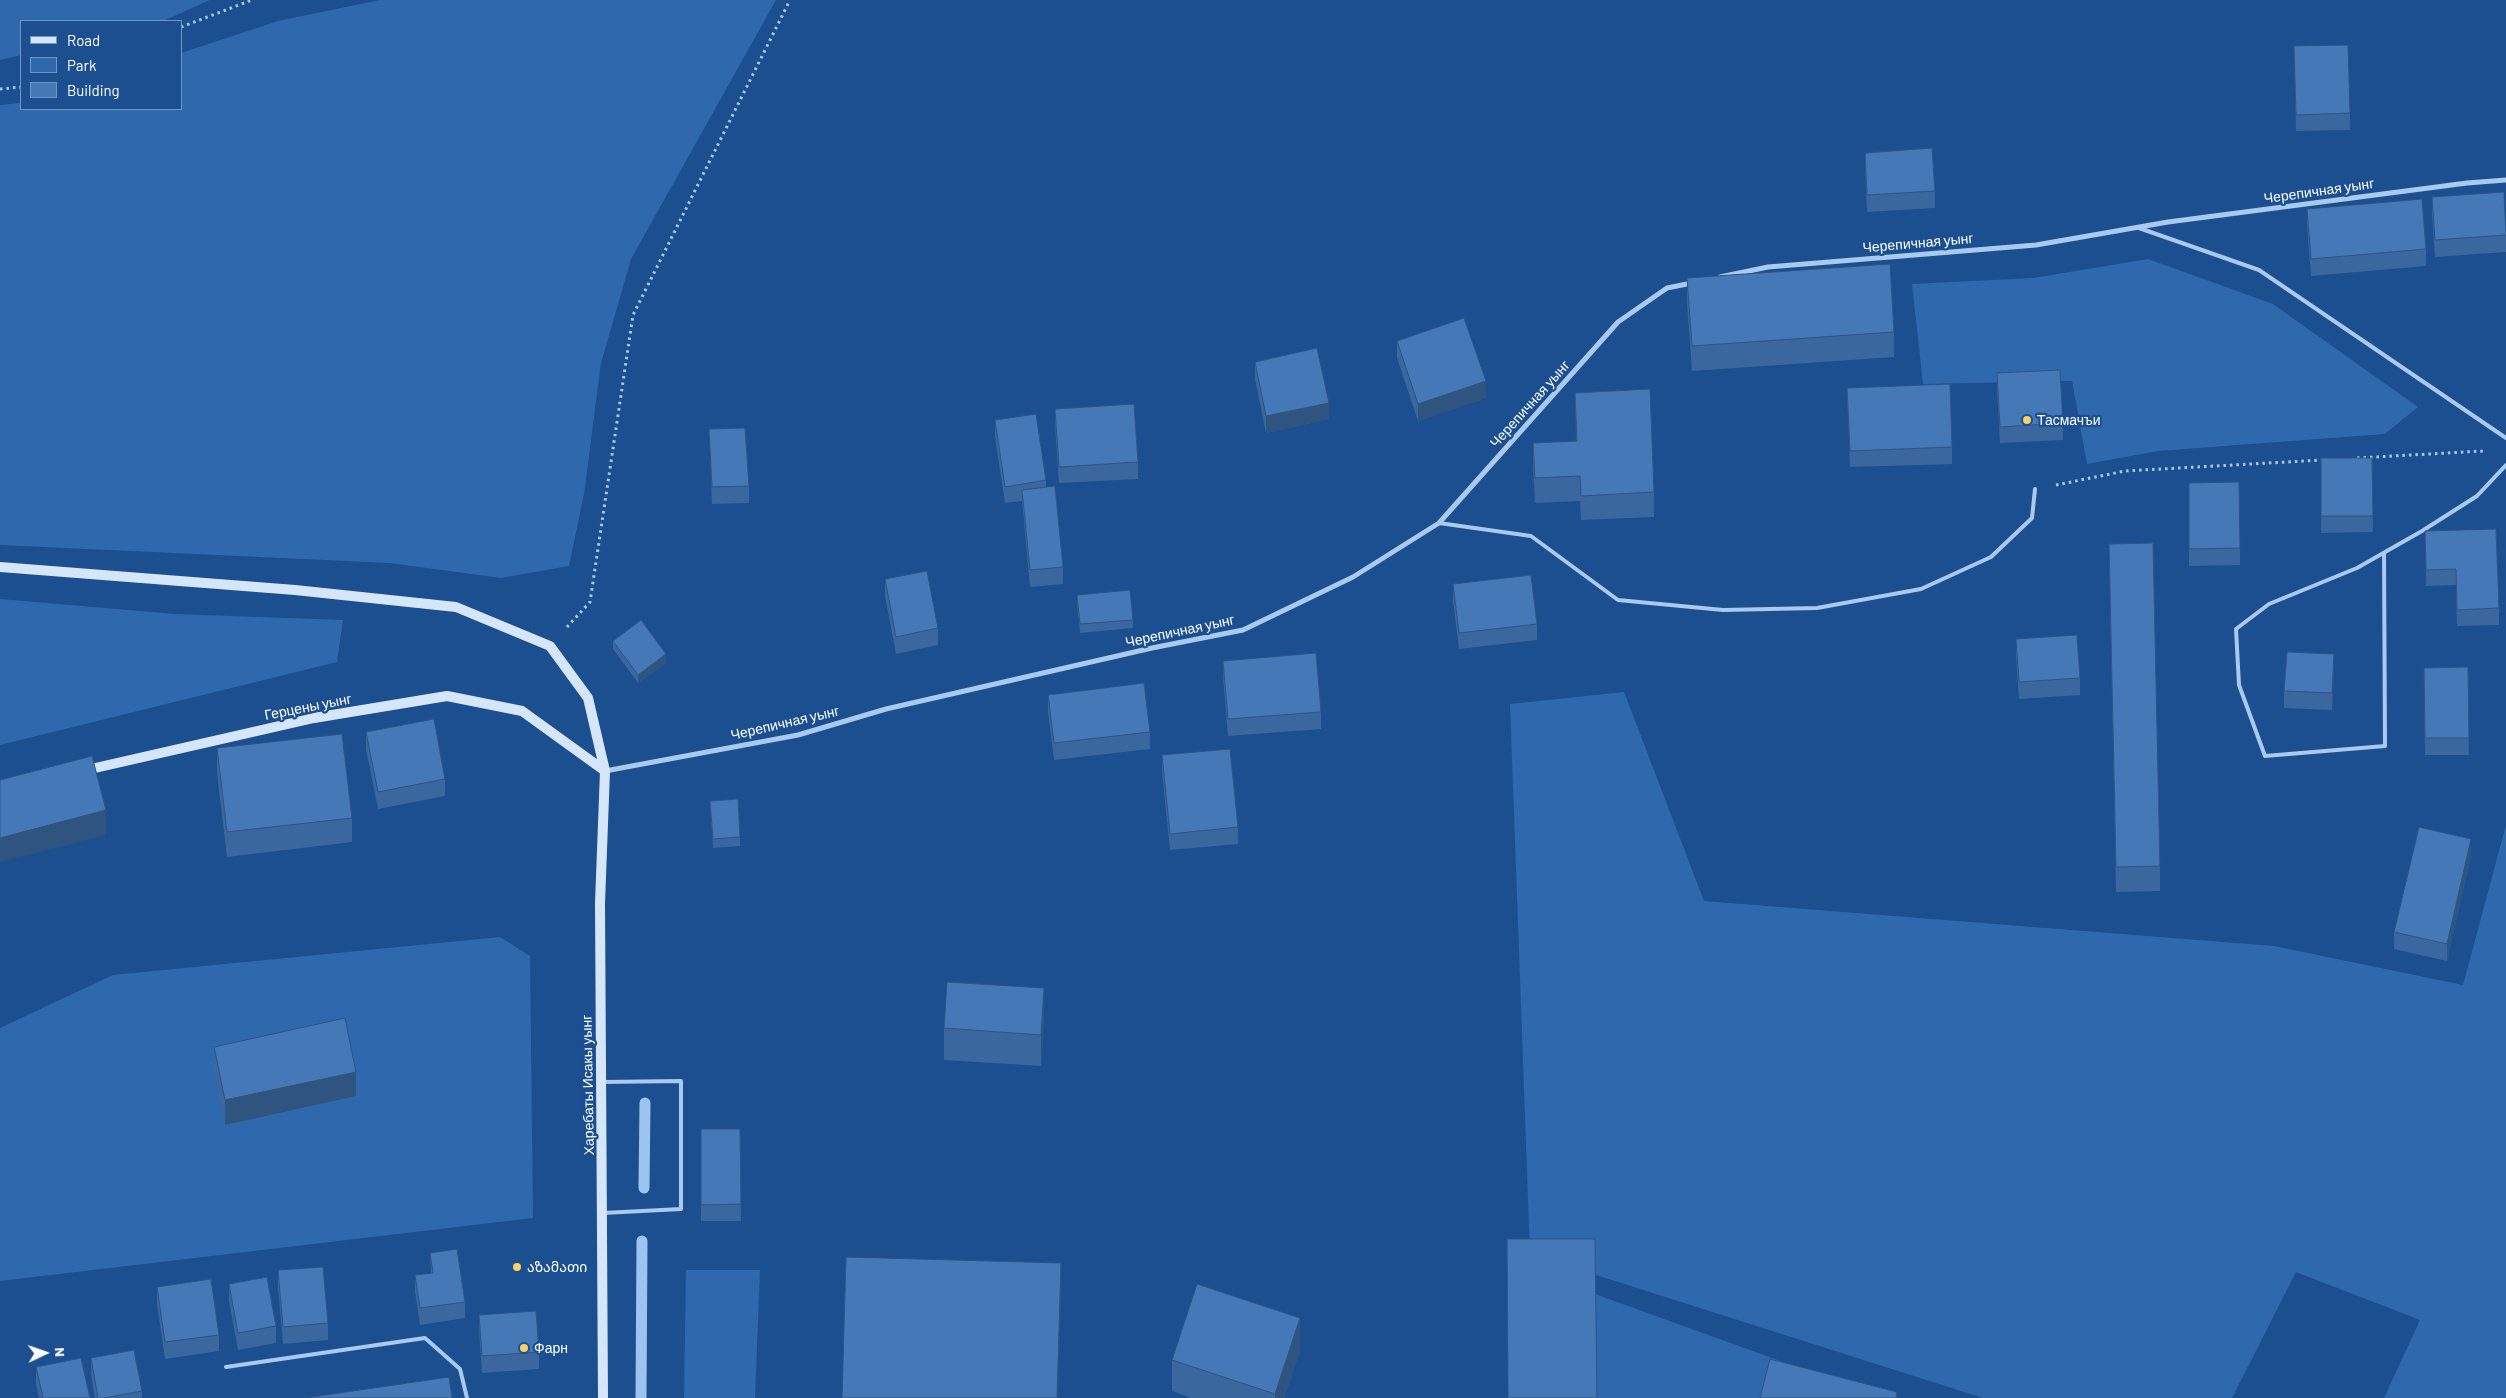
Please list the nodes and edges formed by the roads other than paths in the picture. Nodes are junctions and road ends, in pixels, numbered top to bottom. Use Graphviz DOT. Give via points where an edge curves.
graph roads {
  1 [pos="2506,180"];
  2 [pos="2137,227"];
  3 [pos="1713,278"];
  4 [pos="1694,282"];
  5 [pos="2506,438"];
  6 [pos="2506,465"];
  7 [pos="2035,489"];
  8 [pos="1439,523"];
  9 [pos="2384,553"];
  10 [pos="0,567"];
  11 [pos="76,772"];
  12 [pos="605,772"];
  13 [pos="601,1082"];
  14 [pos="603,1213"];
  15 [pos="226,1367"];
  16 [pos="467,1398"];
  17 [pos="603,1398"];
  1 -- 2 [label="street, Черепичная уынг"];
  2 -- 3 [label="street, Черепичная уынг" via="2036,245 1768,267"];
  2 -- 5 [label="lane" via="2260,270"];
  4 -- 8 [label="street, Черепичная уынг" via="1667,288 1618,322"];
  6 -- 9 [label="lane" via="2477,496"];
  7 -- 8 [label="lane" via="2032,518 1991,557 1922,590 1817,608 1723,610 1618,600 1531,536"];
  8 -- 12 [label="street, Черепичная уынг" via="1353,577 1243,630 886,709 798,735"];
  9 -- 9 [label="lane" via="2357,568 2269,604 2236,629 2239,685 2265,756 2384,746"];
  10 -- 12 [label="main road, Харебаты Исакы уынг" via="295,590 456,607 550,646 588,698"];
  11 -- 12 [label="main road, Герцены уынг" via="314,718 447,696 522,711"];
  12 -- 13 [label="main road, Харебаты Исакы уынг" via="600,903"];
  13 -- 14 [label="main road, Харебаты Исакы уынг"];
  13 -- 14 [label="lane" via="681,1081 681,1209"];
  14 -- 17 [label="main road, Харебаты Исакы уынг"];
  15 -- 16 [label="lane" via="425,1338 460,1369"];
}
